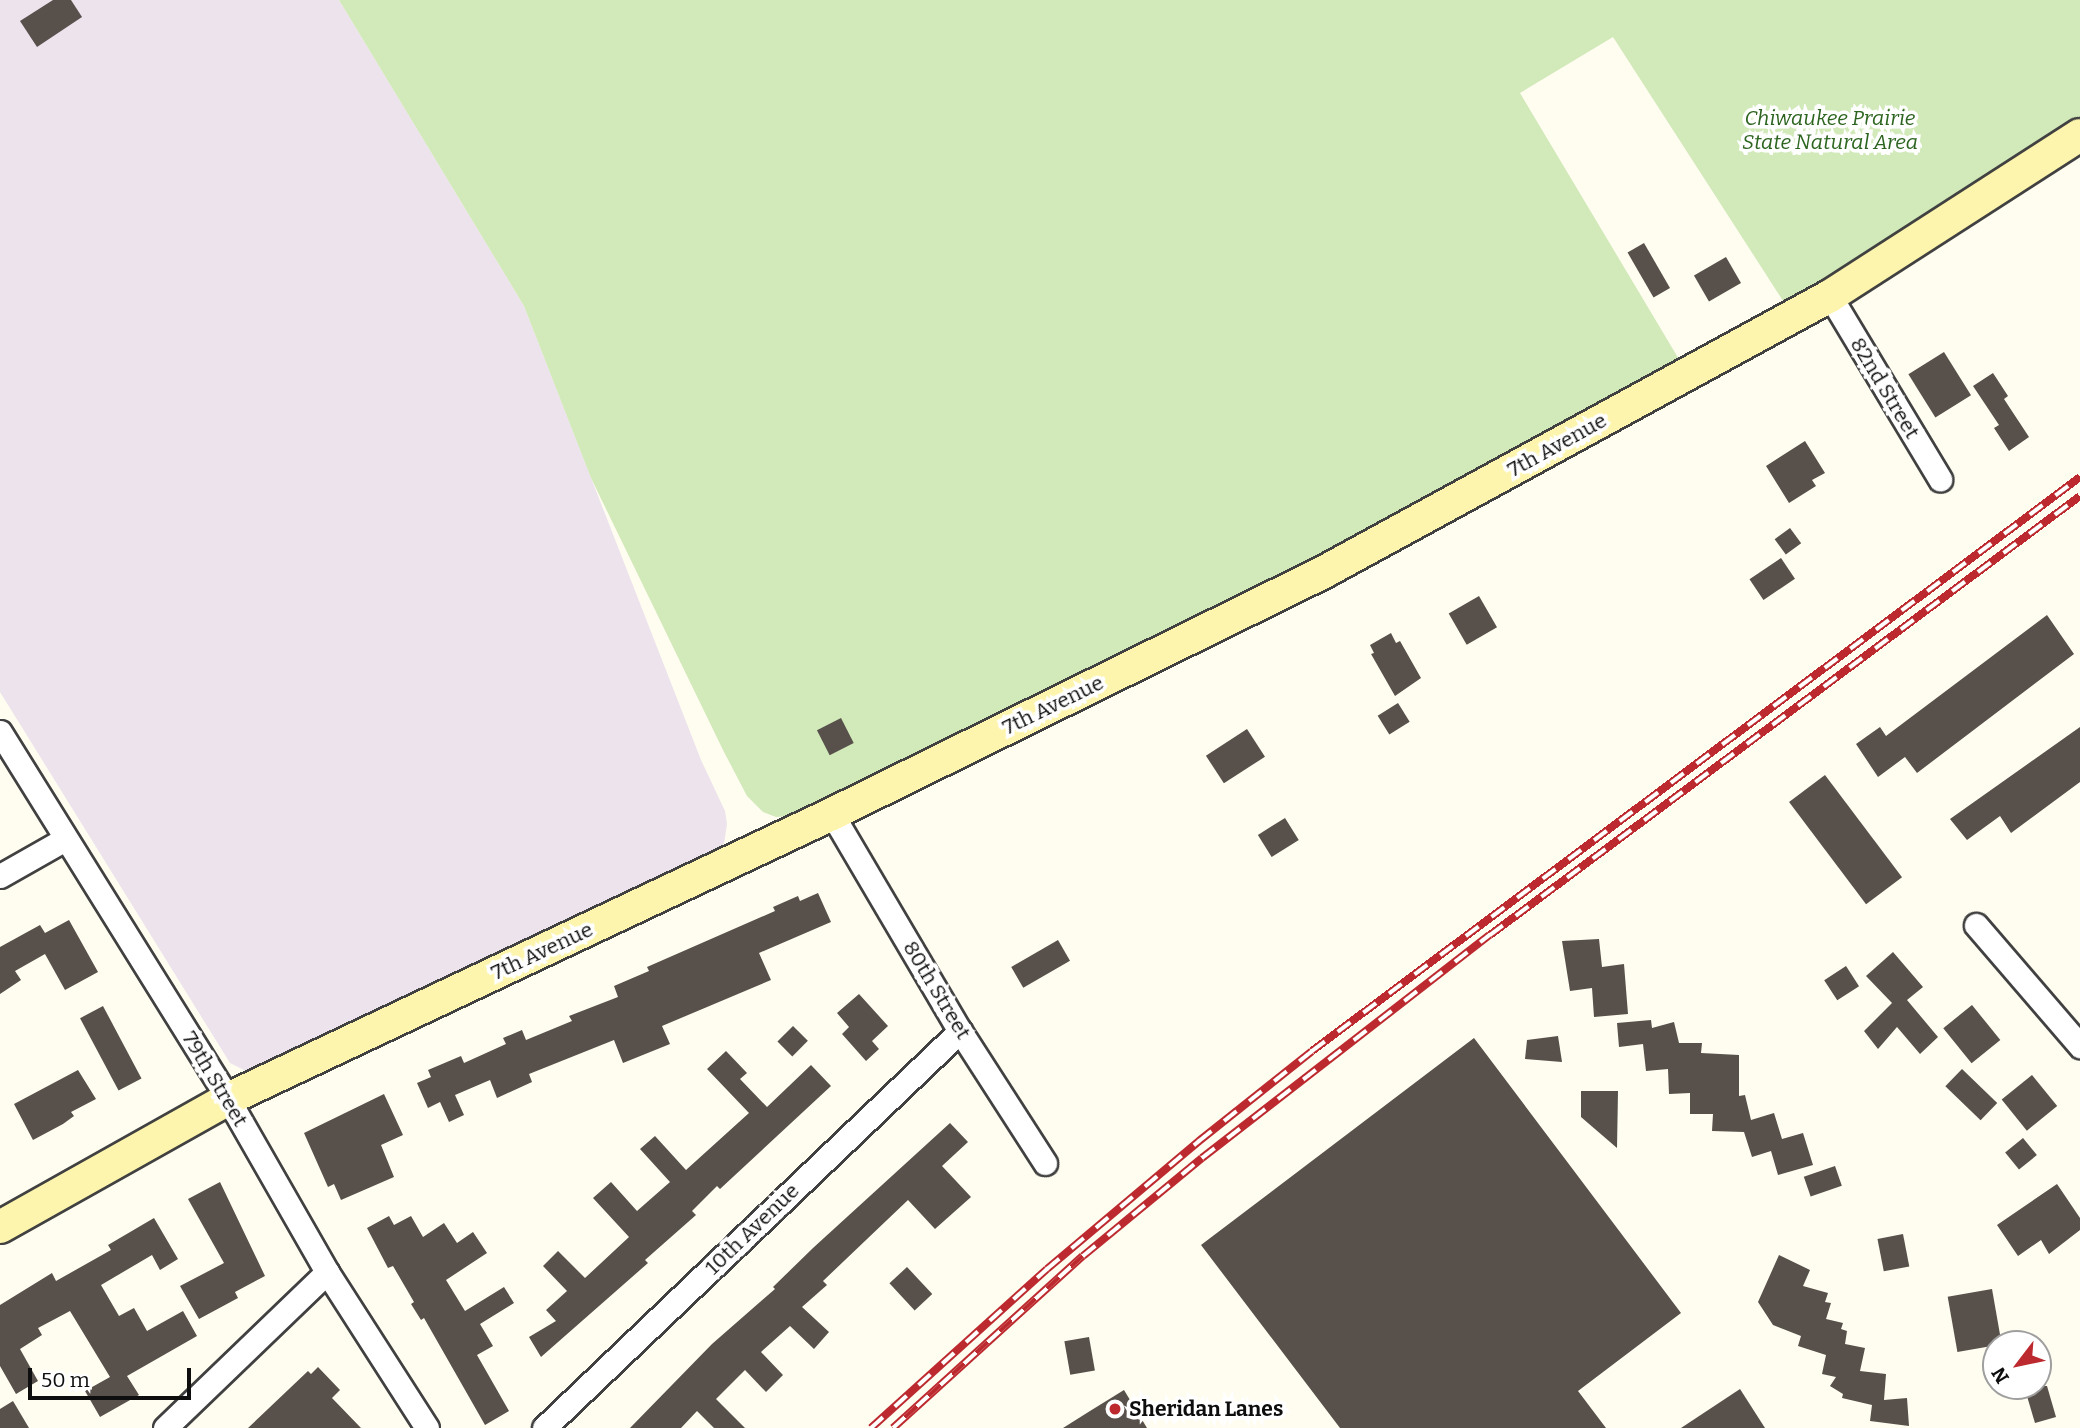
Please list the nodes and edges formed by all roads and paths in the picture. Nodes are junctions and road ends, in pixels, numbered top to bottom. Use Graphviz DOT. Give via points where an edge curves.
graph roads {
  1 [pos="2080,135"];
  2 [pos="1830,296"];
  3 [pos="1940,479"];
  4 [pos="0,732"];
  5 [pos="832,814"];
  6 [pos="65,839"];
  7 [pos="0,876"];
  8 [pos="1976,925"];
  9 [pos="960,1031"];
  10 [pos="2080,1046"];
  11 [pos="228,1099"];
  12 [pos="1045,1163"];
  13 [pos="0,1227"];
  14 [pos="327,1272"];
  15 [pos="165,1428"];
  16 [pos="427,1428"];
  17 [pos="544,1428"];
  1 -- 2 [label="street, 7th Avenue"];
  2 -- 3 [label="street, 82nd Street"];
  2 -- 5 [label="street, 7th Avenue" via="1324,572"];
  4 -- 6 [label="street, 79th Street"];
  5 -- 9 [label="street, 80th Street"];
  5 -- 11 [label="street, 7th Avenue"];
  6 -- 7 [label="street"];
  6 -- 11 [label="street, 79th Street"];
  8 -- 10 [label="street"];
  9 -- 12 [label="street, 80th Street"];
  9 -- 17 [label="street, 10th Avenue"];
  11 -- 13 [label="street, 7th Avenue"];
  11 -- 14 [label="street, 79th Street"];
  14 -- 15 [label="street"];
  14 -- 16 [label="street, 79th Street"];
}
